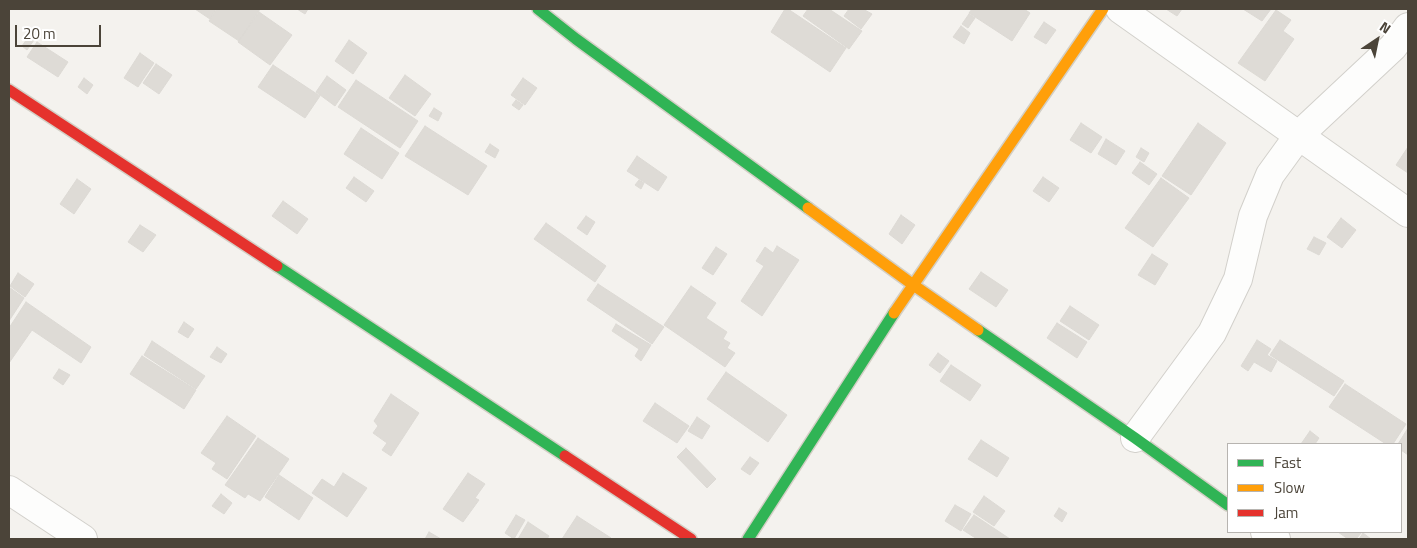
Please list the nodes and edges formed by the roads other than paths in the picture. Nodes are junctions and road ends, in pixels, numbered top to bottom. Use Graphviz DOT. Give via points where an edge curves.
graph roads {
  1 [pos="538,9"];
  2 [pos="1102,9"];
  3 [pos="1120,9"];
  4 [pos="1408,27"];
  5 [pos="9,90"];
  6 [pos="1299,134"];
  7 [pos="1408,213"];
  8 [pos="912,284"];
  9 [pos="1135,438"];
  10 [pos="9,490"];
  11 [pos="1227,504"];
  12 [pos="83,539"];
  13 [pos="691,539"];
  14 [pos="748,539"];
  1 -- 8 [label="street"];
  2 -- 8 [label="street"];
  3 -- 6 [label="street"];
  4 -- 6 [label="street" via="1392,47"];
  5 -- 13 [label="street"];
  6 -- 7 [label="street"];
  6 -- 9 [label="street" via="1270,174 1253,216 1238,280 1212,333"];
  8 -- 9 [label="street"];
  8 -- 14 [label="street"];
  9 -- 11 [label="street"];
  10 -- 12 [label="street"];
}
